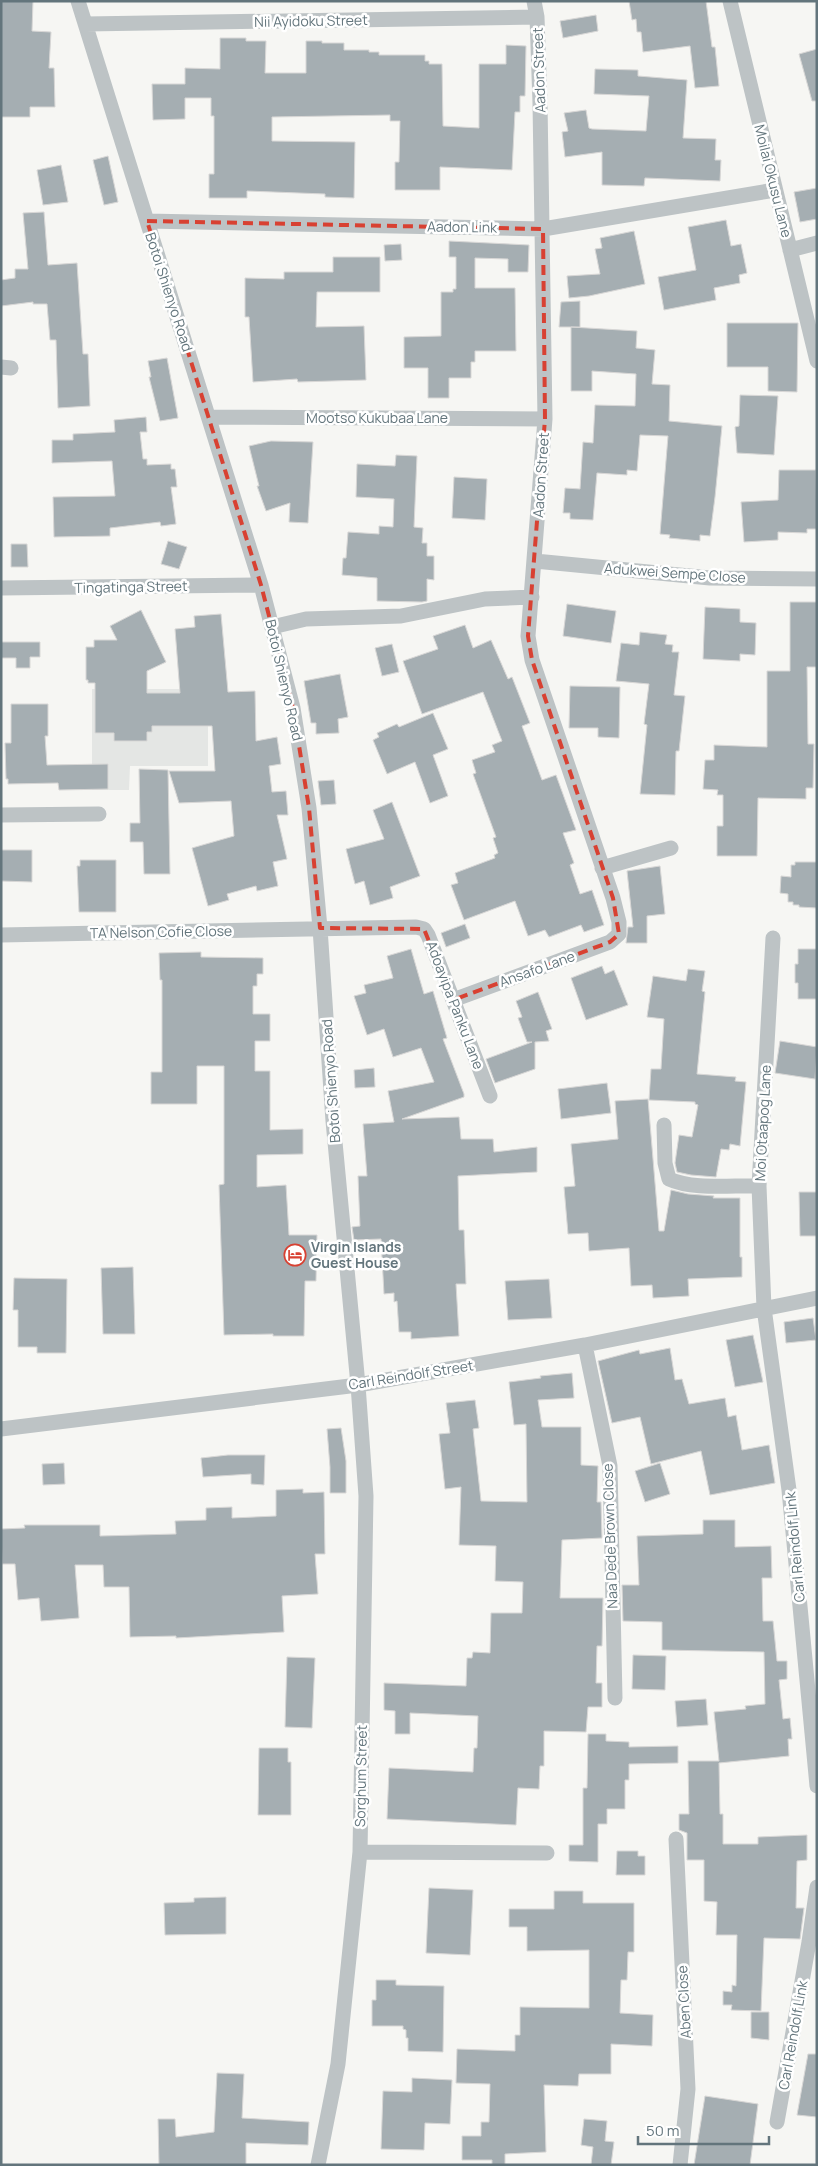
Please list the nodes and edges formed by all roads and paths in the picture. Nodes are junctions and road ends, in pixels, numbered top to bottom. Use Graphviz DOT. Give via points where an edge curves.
graph roads {
  1 [pos="78,1"];
  2 [pos="534,1"];
  3 [pos="730,1"];
  4 [pos="537,17"];
  5 [pos="86,24"];
  6 [pos="775,190"];
  7 [pos="147,221"];
  8 [pos="543,229"];
  9 [pos="817,243"];
  10 [pos="790,250"];
  11 [pos="817,361"];
  12 [pos="209,417"];
  13 [pos="545,419"];
  14 [pos="534,561"];
  15 [pos="817,579"];
  16 [pos="261,585"];
  17 [pos="1,588"];
  18 [pos="532,597"];
  19 [pos="272,627"];
  20 [pos="1,814"];
  21 [pos="99,814"];
  22 [pos="671,848"];
  23 [pos="602,868"];
  24 [pos="320,928"];
  25 [pos="618,934"];
  26 [pos="1,935"];
  27 [pos="773,938"];
  28 [pos="453,1000"];
  29 [pos="490,1096"];
  30 [pos="664,1125"];
  31 [pos="759,1186"];
  32 [pos="817,1298"];
  33 [pos="764,1308"];
  34 [pos="585,1345"];
  35 [pos="358,1384"];
  36 [pos="1,1428"];
  37 [pos="615,1698"];
  38 [pos="817,1786"];
  39 [pos="676,1839"];
  40 [pos="360,1852"];
  41 [pos="547,1853"];
  42 [pos="817,1887"];
  43 [pos="777,2122"];
  44 [pos="318,2165"];
  45 [pos="680,2165"];
  1 -- 5 [label="street, Botoi Shienyo Road"];
  2 -- 4 [label="street, Aadon Street"];
  3 -- 6 [label="street, Moilai Okusu Lane"];
  4 -- 5 [label="street, Nii Ayidoku Street"];
  4 -- 8 [label="street, Aadon Street"];
  5 -- 7 [label="street, Botoi Shienyo Road"];
  6 -- 8 [label="street, Aadon Link"];
  6 -- 10 [label="street, Moilai Okusu Lane"];
  7 -- 8 [label="street, Aadon Link"];
  7 -- 12 [label="street, Botoi Shienyo Road"];
  8 -- 13 [label="street, Aadon Street"];
  9 -- 10 [label="street"];
  10 -- 11 [label="street, Moilai Okusu Lane"];
  12 -- 13 [label="street, Mootso Kukubaa Lane"];
  12 -- 16 [label="street, Botoi Shienyo Road"];
  13 -- 14 [label="street, Aadon Street"];
  14 -- 15 [label="street, Adukwei Sempe Close" via="710,578"];
  14 -- 18 [label="street, Aadon Street"];
  16 -- 17 [label="street, Tingatinga Street"];
  16 -- 19 [label="street, Botoi Shienyo Road"];
  18 -- 19 [label="street" via="485,599 401,616 306,619"];
  18 -- 23 [label="street, Aadon Street" via="528,636 532,660"];
  19 -- 24 [label="street, Botoi Shienyo Road" via="293,708 309,808"];
  20 -- 21 [label="street"];
  22 -- 23 [label="street"];
  23 -- 25 [label="street, Aadon Street" via="619,922"];
  24 -- 26 [label="street, TA Nelson Cofie Close"];
  24 -- 28 [label="street, Adoayipa Panku Lane" via="424,929"];
  24 -- 35 [label="street, Botoi Shienyo Road" via="333,1121"];
  25 -- 28 [label="street, Ansafo Lane" via="610,942"];
  27 -- 31 [label="street, Moi Otaapog Lane"];
  28 -- 29 [label="street, Adoayipa Panku Lane"];
  30 -- 31 [label="street" via="665,1163 669,1179 689,1184"];
  31 -- 33 [label="street, Moi Otaapog Lane"];
  32 -- 33 [label="street, Carl Reindolf Street"];
  33 -- 34 [label="street, Carl Reindolf Street"];
  33 -- 38 [label="street, Carl Reindolf Link" via="790,1490"];
  34 -- 35 [label="street, Carl Reindolf Street"];
  34 -- 37 [label="street, Naa Dede Brown Close" via="610,1466"];
  35 -- 36 [label="street, Carl Reindolf Street"];
  35 -- 40 [label="street, Sorghum Street" via="366,1496"];
  39 -- 45 [label="street, Aben Close" via="688,2089"];
  40 -- 41 [label="street"];
  40 -- 44 [label="street, Sorghum Street" via="338,2064"];
  42 -- 43 [label="street, Carl Reindolf Link"];
}
